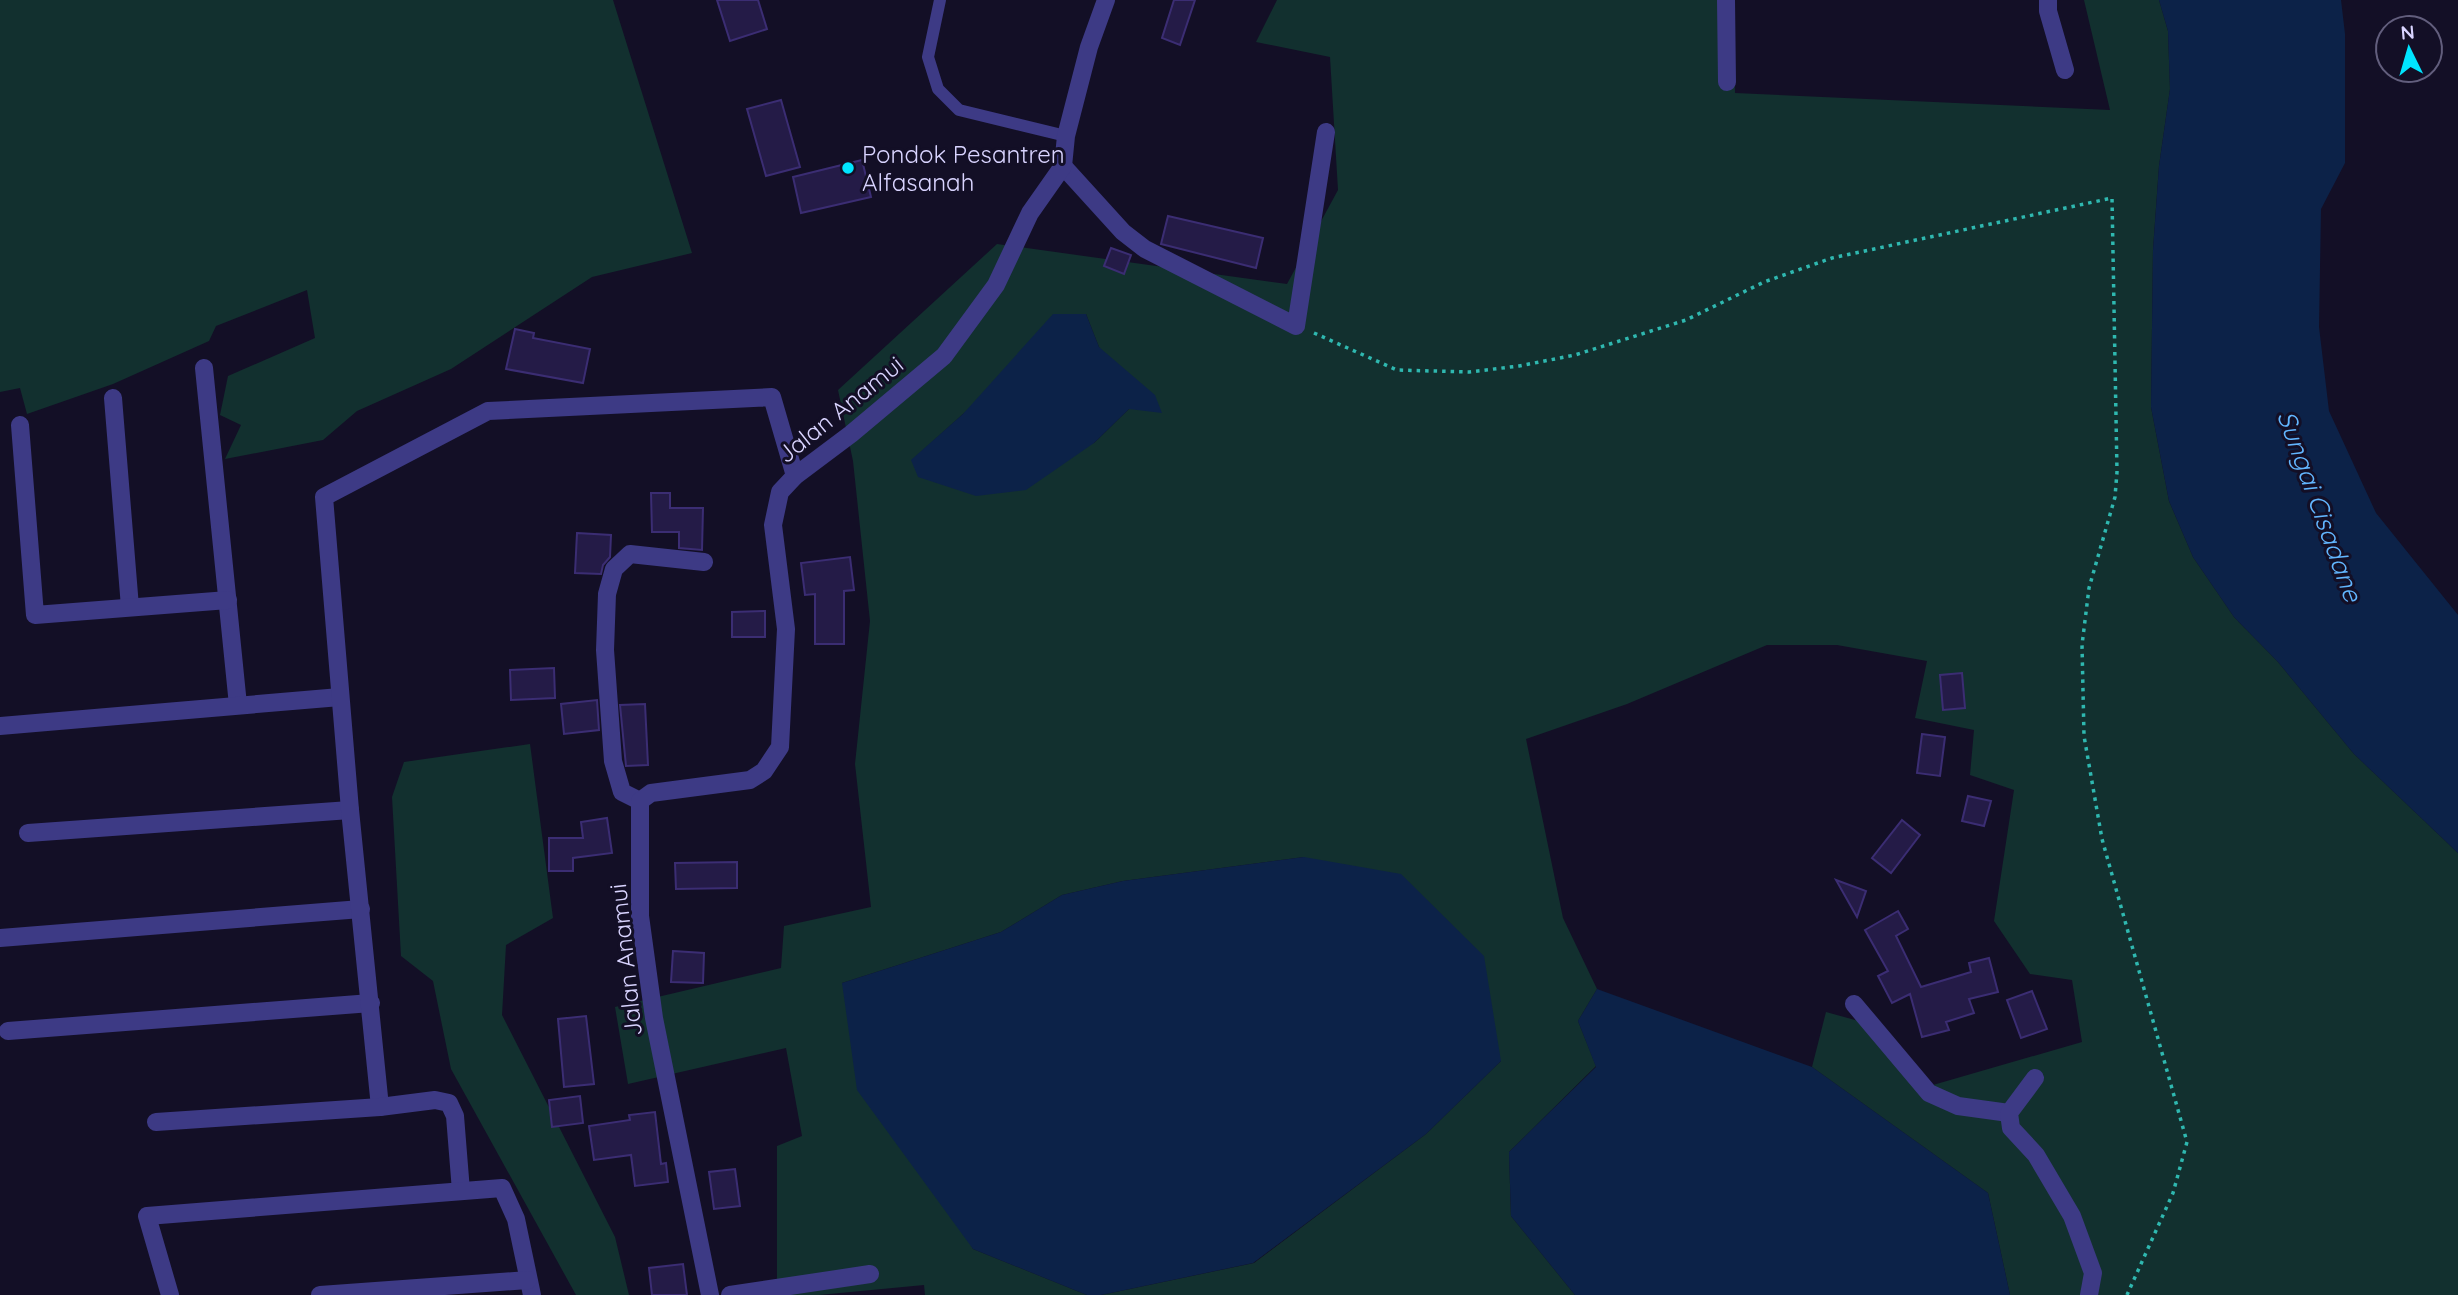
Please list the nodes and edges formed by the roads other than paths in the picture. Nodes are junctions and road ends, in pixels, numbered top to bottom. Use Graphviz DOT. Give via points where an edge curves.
graph roads {
  1 [pos="940,0"];
  2 [pos="1106,0"];
  3 [pos="1726,0"];
  4 [pos="2048,0"];
  5 [pos="2065,70"];
  6 [pos="1727,82"];
  7 [pos="1326,132"];
  8 [pos="1066,136"];
  9 [pos="1063,166"];
  10 [pos="204,368"];
  11 [pos="113,398"];
  12 [pos="20,425"];
  13 [pos="795,476"];
  14 [pos="704,562"];
  15 [pos="228,600"];
  16 [pos="130,607"];
  17 [pos="340,697"];
  18 [pos="238,705"];
  19 [pos="0,726"];
  20 [pos="640,801"];
  21 [pos="350,810"];
  22 [pos="28,833"];
  23 [pos="361,909"];
  24 [pos="0,937"];
  25 [pos="371,1003"];
  26 [pos="1854,1004"];
  27 [pos="8,1031"];
  28 [pos="2035,1078"];
  29 [pos="380,1107"];
  30 [pos="2009,1113"];
  31 [pos="156,1122"];
  32 [pos="461,1191"];
  33 [pos="870,1274"];
  34 [pos="530,1287"];
  35 [pos="170,1295"];
  36 [pos="320,1295"];
  37 [pos="710,1295"];
  38 [pos="730,1295"];
  39 [pos="2089,1295"];
  1 -- 8 [label="lane" via="928,57 938,89 959,110"];
  2 -- 8 [label="street, Jalan Anamui"];
  3 -- 6 [label="street"];
  4 -- 5 [label="street"];
  7 -- 9 [label="street" via="1296,326 1145,249 1123,232"];
  8 -- 9 [label="street, Jalan Anamui"];
  9 -- 13 [label="street, Jalan Anamui" via="1030,213 996,285 944,356"];
  10 -- 15 [label="street"];
  11 -- 16 [label="street"];
  12 -- 16 [label="street" via="34,615"];
  13 -- 17 [label="street" via="772,397 488,411 324,497"];
  13 -- 20 [label="street, Jalan Anamui" via="780,492 773,525 786,629 780,747 764,771 750,780 651,793"];
  14 -- 20 [label="street" via="630,554 614,569 607,594 605,650 612,761 622,792"];
  15 -- 16 [label="street"];
  15 -- 18 [label="street"];
  17 -- 18 [label="street"];
  17 -- 21 [label="street"];
  18 -- 19 [label="street"];
  20 -- 37 [label="street, Jalan Anamui" via="640,916 654,1018"];
  21 -- 22 [label="street"];
  21 -- 23 [label="street"];
  23 -- 24 [label="street"];
  23 -- 25 [label="street"];
  25 -- 27 [label="street"];
  25 -- 29 [label="street"];
  26 -- 30 [label="street" via="1929,1093 1958,1107"];
  28 -- 30 [label="street"];
  29 -- 31 [label="street"];
  29 -- 32 [label="street" via="435,1100 449,1103 455,1116"];
  30 -- 39 [label="street" via="2011,1128 2036,1155 2072,1216 2094,1273"];
  32 -- 34 [label="street" via="502,1188 516,1219"];
  32 -- 35 [label="street" via="146,1216"];
  33 -- 38 [label="street"];
  34 -- 36 [label="street"];
}
